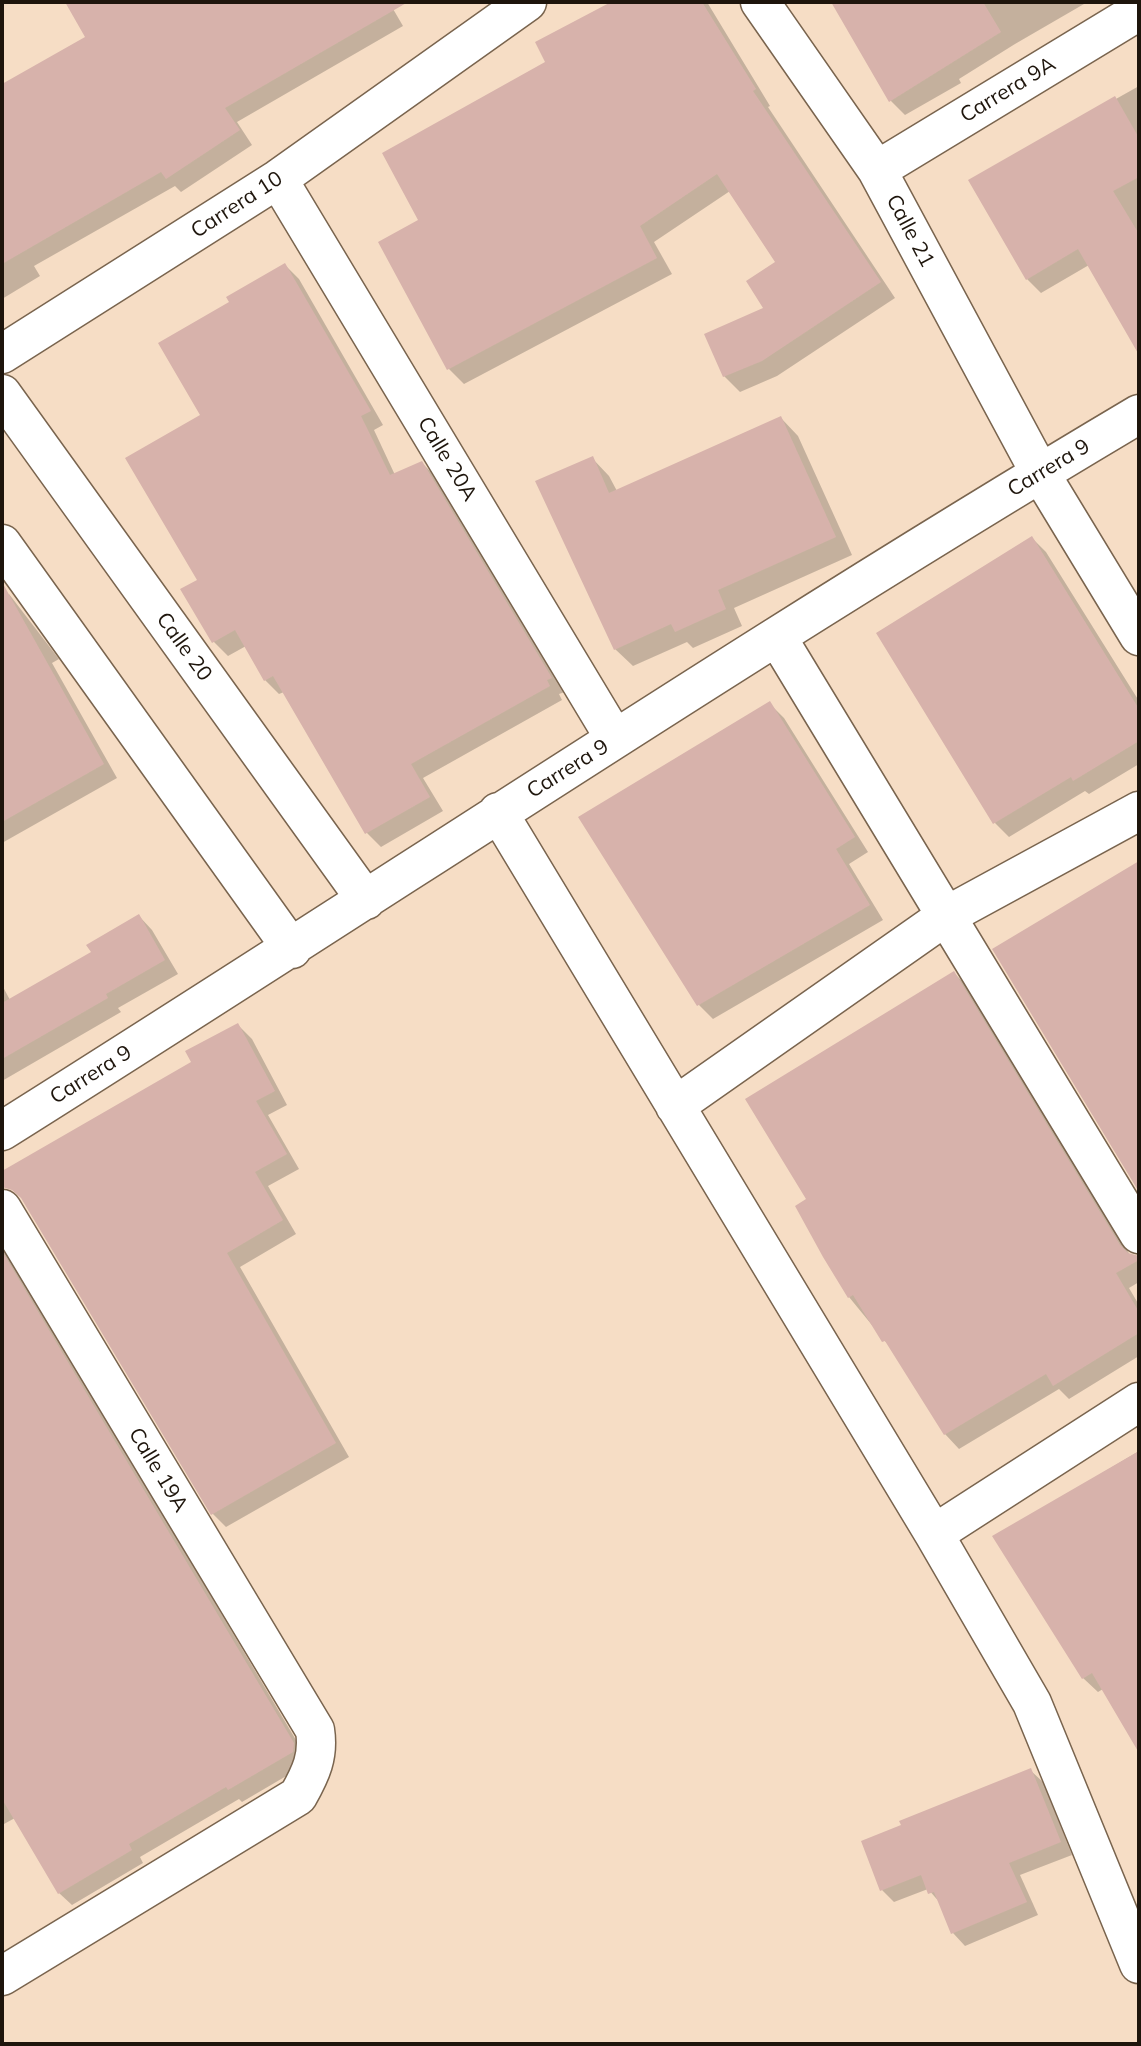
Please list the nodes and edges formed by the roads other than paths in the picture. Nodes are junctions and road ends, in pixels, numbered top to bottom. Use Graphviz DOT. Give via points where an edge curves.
graph roads {
  1 [pos="527,2"];
  2 [pos="760,2"];
  3 [pos="1139,11"];
  4 [pos="877,170"];
  5 [pos="278,179"];
  6 [pos="2,354"];
  7 [pos="2,394"];
  8 [pos="1139,414"];
  9 [pos="1040,473"];
  10 [pos="2,544"];
  11 [pos="1139,636"];
  12 [pos="778,637"];
  13 [pos="615,739"];
  14 [pos="1139,811"];
  15 [pos="498,812"];
  16 [pos="366,900"];
  17 [pos="946,916"];
  18 [pos="292,949"];
  19 [pos="675,1106"];
  20 [pos="2,1131"];
  21 [pos="2,1209"];
  22 [pos="1139,1234"];
  23 [pos="1139,1402"];
  24 [pos="934,1534"];
  25 [pos="6,1963"];
  26 [pos="1139,1964"];
  1 -- 5 [label="street, Carrera 10"];
  2 -- 4 [label="street, Calle 21"];
  3 -- 4 [label="street, Carrera 9A"];
  4 -- 9 [label="street, Calle 21"];
  5 -- 6 [label="street, Carrera 10"];
  5 -- 13 [label="street, Calle 20A"];
  7 -- 16 [label="street, Calle 20"];
  8 -- 9 [label="street, Carrera 9"];
  9 -- 11 [label="street, Calle 21"];
  9 -- 12 [label="street, Carrera 9"];
  10 -- 18 [label="street"];
  12 -- 13 [label="street, Carrera 9"];
  12 -- 17 [label="street"];
  13 -- 15 [label="street, Carrera 9"];
  14 -- 17 [label="street"];
  15 -- 16 [label="street, Carrera 9"];
  15 -- 19 [label="street"];
  16 -- 18 [label="street, Carrera 9"];
  17 -- 19 [label="street"];
  17 -- 22 [label="street"];
  18 -- 20 [label="street, Carrera 9"];
  19 -- 24 [label="street"];
  21 -- 25 [label="street, Calle 19A" via="315,1730 318,1749 298,1796"];
  23 -- 24 [label="street"];
  24 -- 26 [label="street" via="1032,1703"];
}
